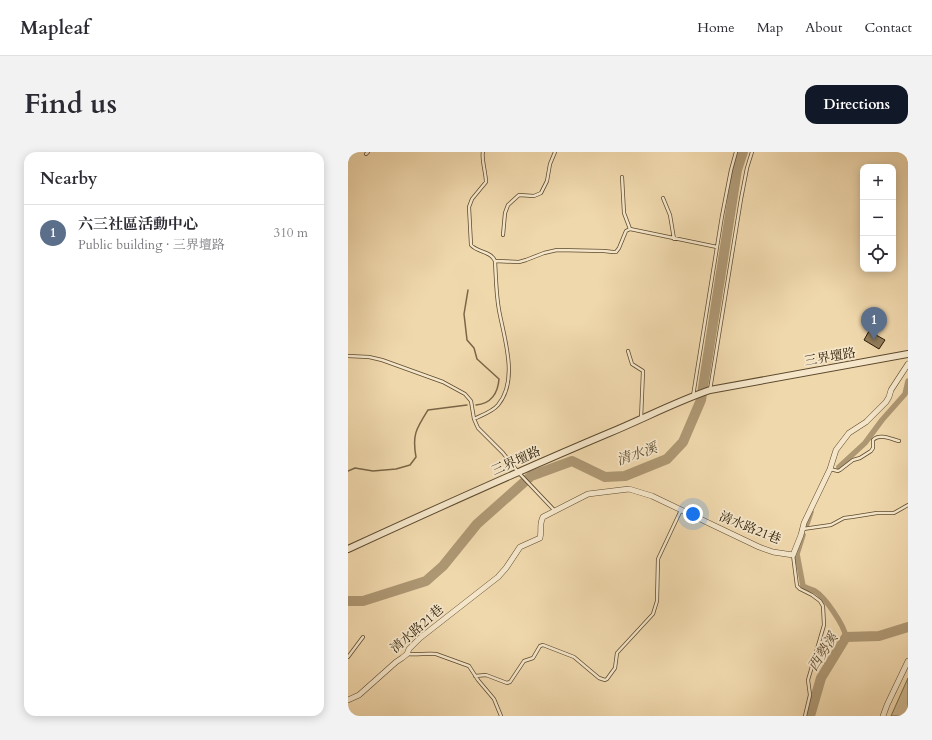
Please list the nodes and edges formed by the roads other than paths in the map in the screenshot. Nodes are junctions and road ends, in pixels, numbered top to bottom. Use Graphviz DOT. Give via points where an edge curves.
graph roads {
  1 [pos="483,152"];
  2 [pos="555,152"];
  3 [pos="736,152"];
  4 [pos="752,152"];
  5 [pos="622,177"];
  6 [pos="663,198"];
  7 [pos="630,230"];
  8 [pos="503,235"];
  9 [pos="674,239"];
  10 [pos="718,247"];
  11 [pos="495,261"];
  12 [pos="628,351"];
  13 [pos="908,354"];
  14 [pos="348,356"];
  15 [pos="908,364"];
  16 [pos="710,390"];
  17 [pos="693,396"];
  18 [pos="474,419"];
  19 [pos="641,419"];
  20 [pos="898,441"];
  21 [pos="830,469"];
  22 [pos="518,472"];
  23 [pos="908,505"];
  24 [pos="555,510"];
  25 [pos="681,510"];
  26 [pos="802,529"];
  27 [pos="348,549"];
  28 [pos="794,555"];
  29 [pos="363,637"];
  30 [pos="407,654"];
  31 [pos="348,657"];
  32 [pos="908,661"];
  33 [pos="475,676"];
  34 [pos="348,700"];
  35 [pos="501,716"];
  36 [pos="805,716"];
  37 [pos="883,716"];
  1 -- 11 [label="lane" via="486,182 472,199 469,207 471,245 476,250 491,255"];
  2 -- 8 [label="lane" via="541,193 534,196 519,195 508,205"];
  3 -- 10 [label="lane"];
  4 -- 16 [label="lane" via="741,200"];
  5 -- 7 [label="lane" via="624,213"];
  6 -- 9 [label="lane" via="670,215"];
  7 -- 9 [label="lane"];
  7 -- 11 [label="lane" via="626,231 619,248 613,252 557,250 519,262"];
  9 -- 10 [label="lane"];
  10 -- 17 [label="lane"];
  11 -- 18 [label="lane" via="499,309 509,369 502,398 491,410"];
  12 -- 19 [label="lane" via="632,364 643,371"];
  13 -- 16 [label="street, 三界壇路"];
  14 -- 18 [label="lane" via="382,360 442,382 469,397"];
  15 -- 21 [label="street, 清水路21巷" via="886,402 843,440 836,450"];
  16 -- 17 [label="street, 三界壇路"];
  17 -- 19 [label="street, 三界壇路"];
  18 -- 22 [label="lane" via="478,428"];
  19 -- 22 [label="street, 三界壇路"];
  20 -- 21 [label="lane" via="876,437 871,451 838,471"];
  21 -- 26 [label="street, 清水路21巷"];
  22 -- 24 [label="lane"];
  22 -- 27 [label="street, 三界壇路"];
  23 -- 26 [label="lane" via="894,513 844,518 831,525"];
  24 -- 25 [label="street, 清水路21巷" via="588,494 629,489 652,496"];
  24 -- 30 [label="street, 清水路21巷" via="541,521 540,538 520,547 498,577 420,638"];
  25 -- 28 [label="street, 清水路21巷" via="759,547"];
  25 -- 33 [label="lane" via="658,559 657,601 653,614 617,653 615,668 607,679 599,678 574,657 543,645 533,658 524,662 510,682 486,675"];
  26 -- 28 [label="street, 清水路21巷"];
  28 -- 36 [label="lane" via="797,586 820,601 823,606 823,630 808,680 810,695"];
  29 -- 31 [label="lane"];
  30 -- 33 [label="lane" via="436,654 469,666"];
  30 -- 34 [label="street, 清水路21巷" via="359,695"];
  32 -- 37 [label="street"];
  33 -- 35 [label="lane" via="494,699"];
}
